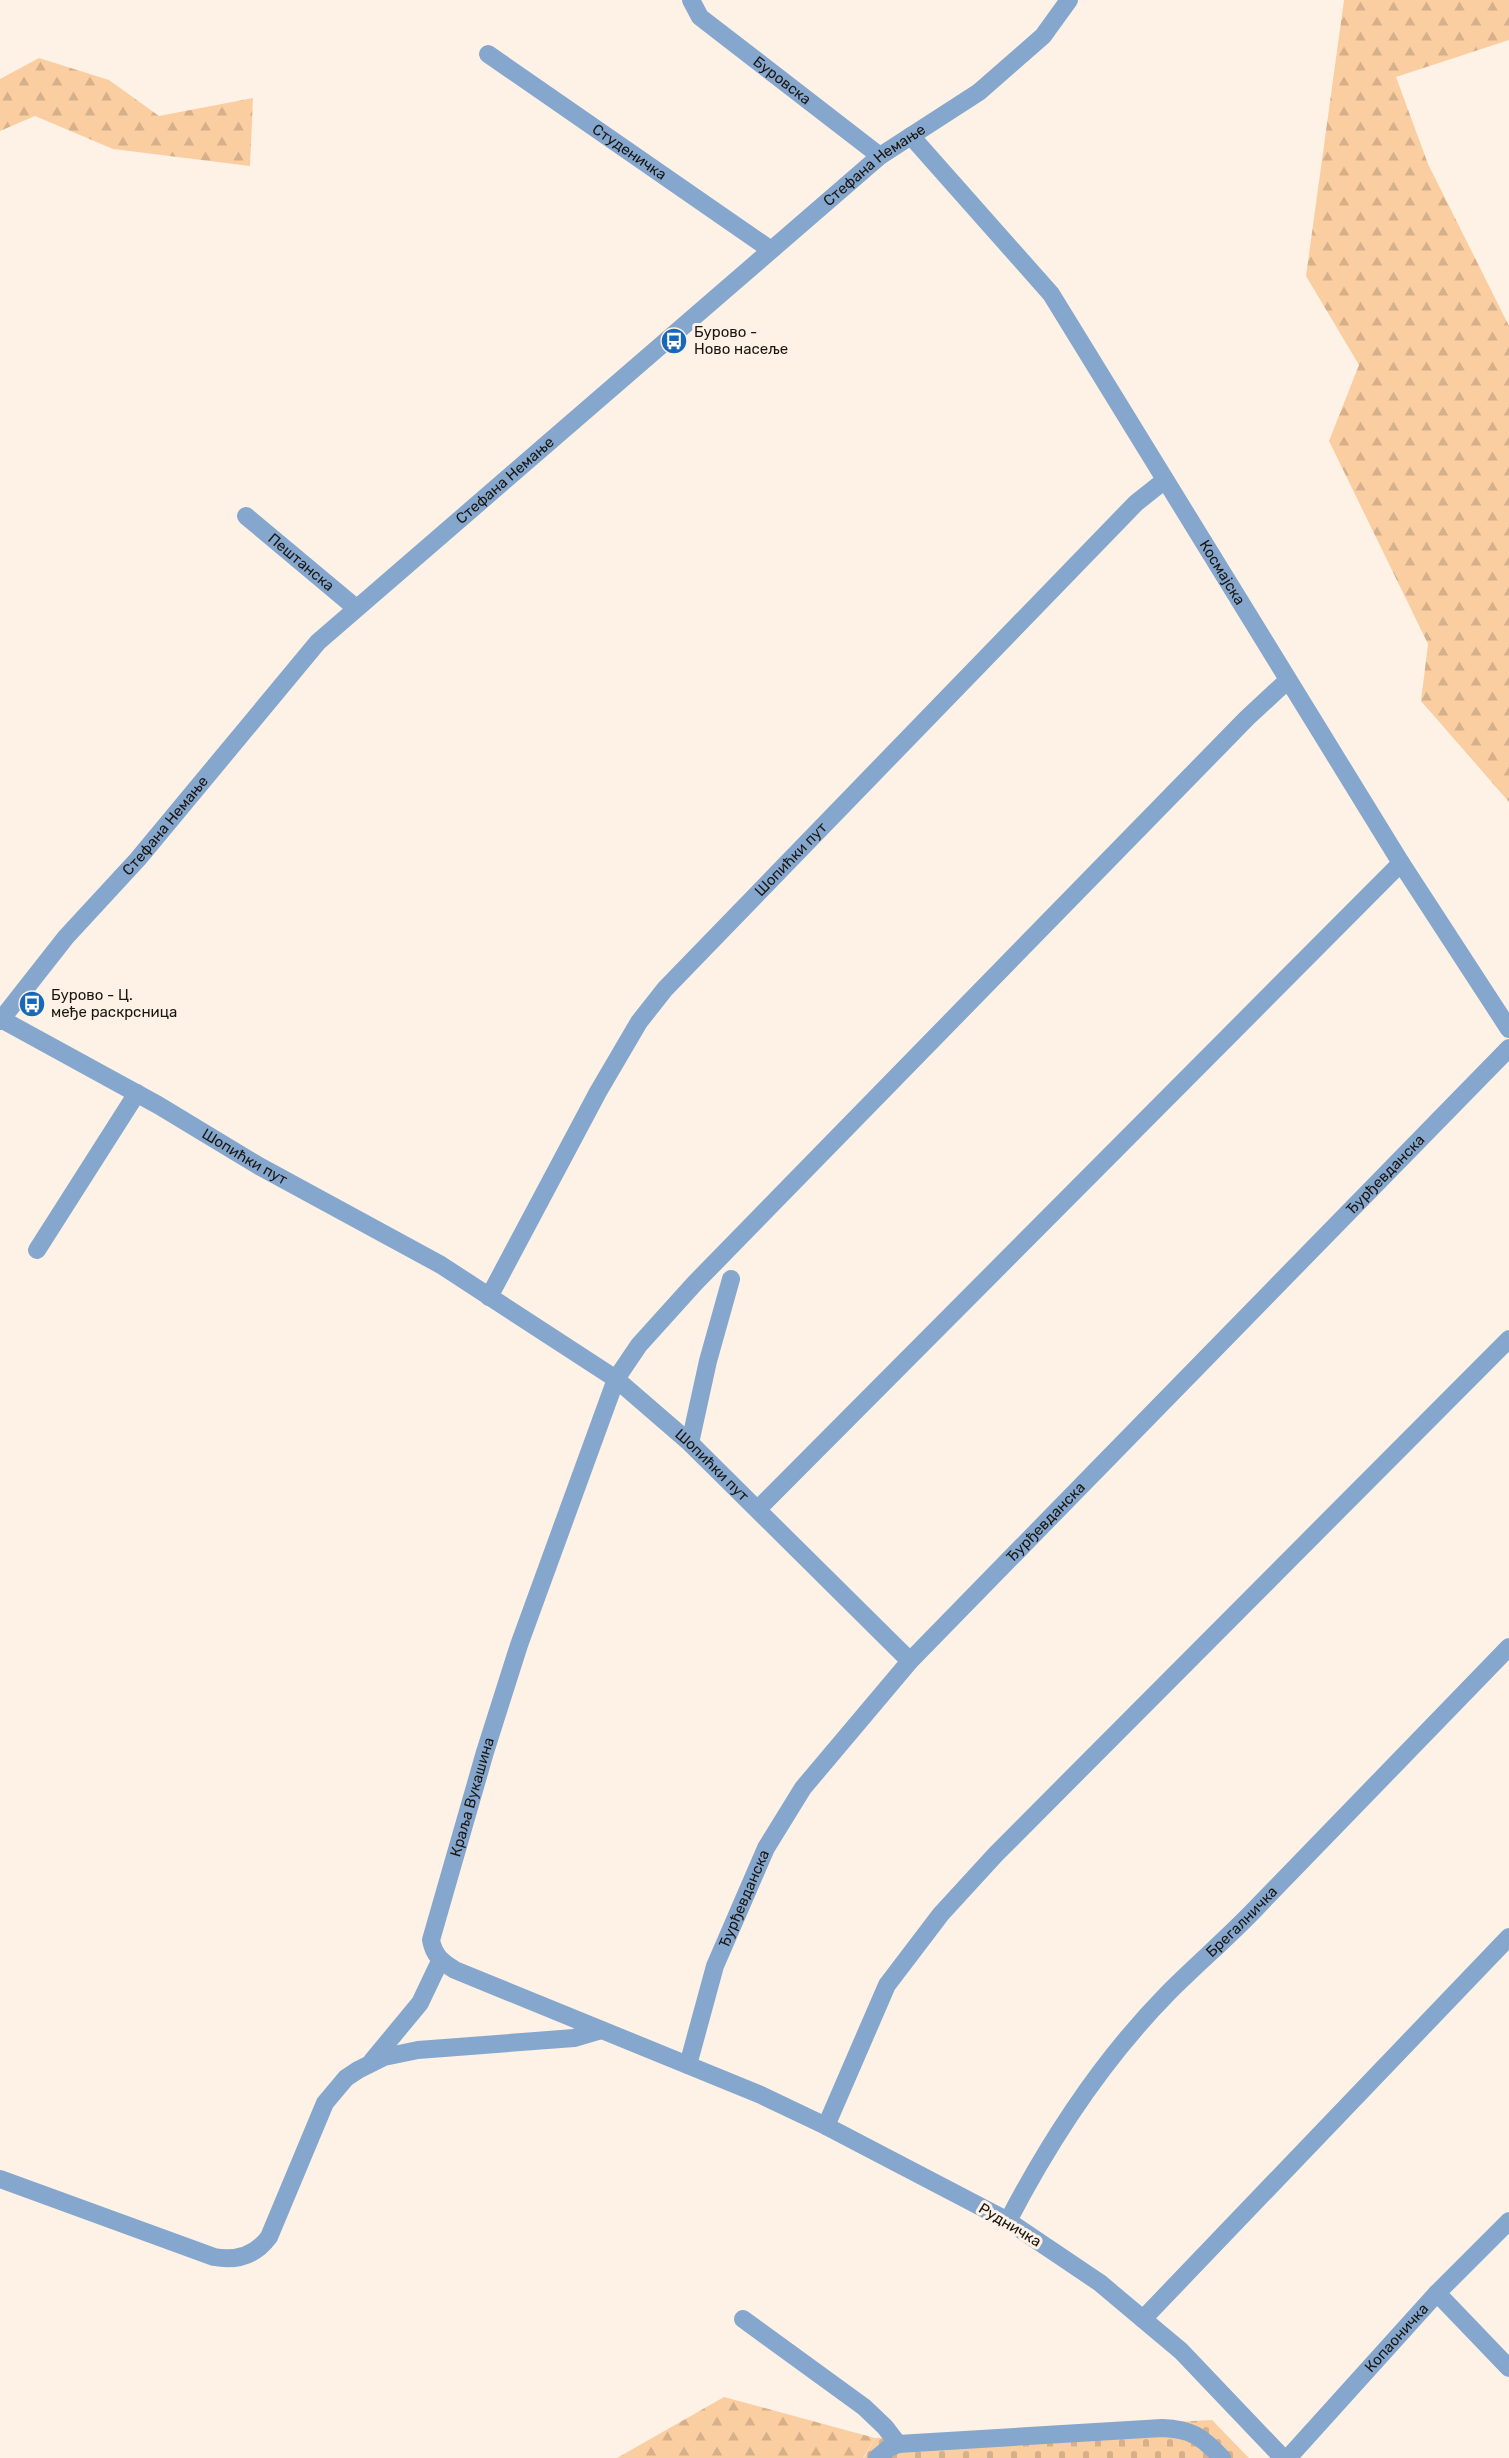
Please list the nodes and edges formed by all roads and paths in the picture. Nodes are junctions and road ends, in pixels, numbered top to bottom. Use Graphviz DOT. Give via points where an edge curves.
graph roads {
  1 [pos="691,0"];
  2 [pos="1069,0"];
  3 [pos="488,54"];
  4 [pos="911,136"];
  5 [pos="880,156"];
  6 [pos="771,250"];
  7 [pos="1165,480"];
  8 [pos="246,516"];
  9 [pos="356,608"];
  10 [pos="1288,680"];
  11 [pos="1401,863"];
  12 [pos="1,1020"];
  13 [pos="1509,1029"];
  14 [pos="1509,1048"];
  15 [pos="137,1093"];
  16 [pos="37,1250"];
  17 [pos="731,1279"];
  18 [pos="489,1297"];
  19 [pos="1509,1339"];
  20 [pos="616,1379"];
  21 [pos="690,1443"];
  22 [pos="758,1509"];
  23 [pos="1509,1647"];
  24 [pos="910,1661"];
  25 [pos="1509,1937"];
  26 [pos="440,1961"];
  27 [pos="601,2030"];
  28 [pos="371,2062"];
  29 [pos="688,2065"];
  30 [pos="826,2126"];
  31 [pos="0,2179"];
  32 [pos="1008,2221"];
  33 [pos="1509,2221"];
  34 [pos="1437,2293"];
  35 [pos="743,2319"];
  36 [pos="1143,2319"];
  37 [pos="1509,2368"];
  38 [pos="919,2443"];
  39 [pos="898,2444"];
  40 [pos="877,2458"];
  41 [pos="931,2458"];
  42 [pos="1222,2458"];
  43 [pos="1282,2458"];
  44 [pos="1288,2458"];
  1 -- 5 [label="street, Буровска" via="700,16"];
  2 -- 4 [label="street, Стефана Немање" via="1043,36 980,92"];
  3 -- 6 [label="street, Студеничка"];
  4 -- 5 [label="street, Стефана Немање"];
  4 -- 7 [label="street, Космајска" via="1051,294"];
  5 -- 6 [label="street, Стефана Немање"];
  6 -- 9 [label="street, Стефана Немање"];
  7 -- 10 [label="street, Космајска"];
  7 -- 18 [label="street, Шопићки пут" via="1120,520 665,989 639,1023 598,1092"];
  8 -- 9 [label="street, Пештанска"];
  9 -- 12 [label="street, Стефана Немање" via="318,642 138,859 66,937"];
  10 -- 11 [label="street, Космајска"];
  10 -- 20 [label="street, Краља Вукашина" via="695,1284 639,1345"];
  11 -- 13 [label="street, Космајска"];
  11 -- 22 [label="street"];
  12 -- 15 [label="street, Шопићки пут"];
  14 -- 24 [label="street, Ђурђевданска"];
  15 -- 16 [label="street"];
  15 -- 18 [label="street, Шопићки пут" via="259,1166 441,1265"];
  17 -- 21 [label="street"];
  18 -- 20 [label="street, Шопићки пут"];
  19 -- 30 [label="street" via="996,1854 941,1914 887,1985"];
  20 -- 21 [label="street, Шопићки пут"];
  20 -- 26 [label="street, Краља Вукашина" via="519,1645 485,1752 431,1940"];
  21 -- 22 [label="street, Шопићки пут"];
  22 -- 24 [label="street, Шопићки пут"];
  23 -- 32 [label="street, Брегалничка" via="1247,1918 1168,1994 1071,2112"];
  24 -- 29 [label="street, Ђурђевданска" via="803,1788 766,1848 715,1966"];
  25 -- 36 [label="street"];
  26 -- 27 [label="street"];
  26 -- 28 [label="street" via="420,2002"];
  27 -- 28 [label="street" via="574,2038 418,2050"];
  27 -- 29 [label="street"];
  28 -- 31 [label="street" via="346,2078 325,2103 269,2237 248,2255 214,2257"];
  29 -- 30 [label="street, Рудничка"];
  30 -- 32 [label="street, Рудничка"];
  32 -- 36 [label="street, Рудничка" via="1101,2283"];
  33 -- 34 [label="street, Копаоничка"];
  34 -- 37 [label="street"];
  34 -- 44 [label="street, Копаоничка"];
  35 -- 39 [label="street" via="864,2407"];
  36 -- 43 [label="street, Рудничка" via="1181,2350"];
  38 -- 39 [label="street"];
  38 -- 41 [label="street"];
  38 -- 42 [label="street" via="1173,2428 1205,2439"];
  39 -- 40 [label="street"];
}
